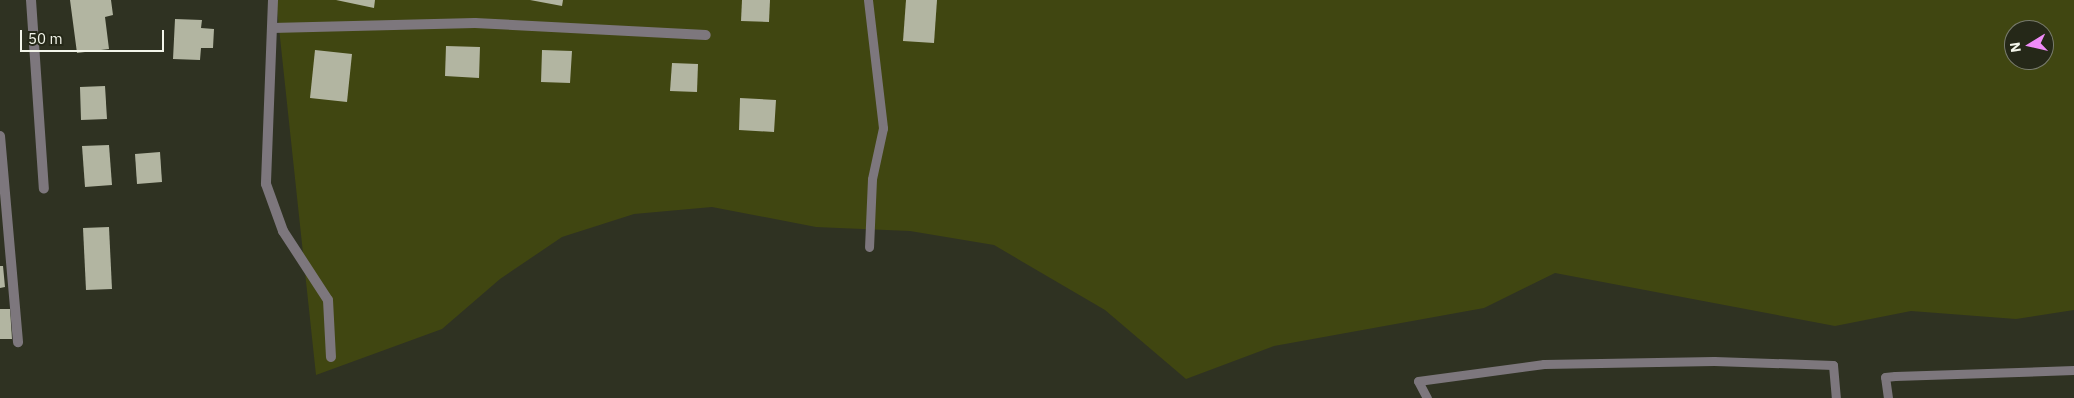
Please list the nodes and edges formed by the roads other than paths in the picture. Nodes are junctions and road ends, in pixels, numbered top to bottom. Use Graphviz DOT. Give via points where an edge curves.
graph roads {
  1 [pos="31,0"];
  2 [pos="273,0"];
  3 [pos="868,0"];
  4 [pos="272,28"];
  5 [pos="706,34"];
  6 [pos="0,136"];
  7 [pos="44,189"];
  8 [pos="869,247"];
  9 [pos="18,342"];
  10 [pos="331,357"];
  11 [pos="2074,370"];
  12 [pos="1428,398"];
  13 [pos="1836,398"];
  14 [pos="1888,398"];
  1 -- 7 [label="street"];
  2 -- 4 [label="street"];
  3 -- 8 [label="lane" via="883,128 872,179"];
  4 -- 5 [label="street" via="475,23"];
  4 -- 10 [label="street" via="266,184 283,231 328,300"];
  6 -- 9 [label="street"];
  11 -- 14 [label="lane" via="1885,377"];
  12 -- 13 [label="lane" via="1418,381 1544,364 1714,361 1833,365"];
}
